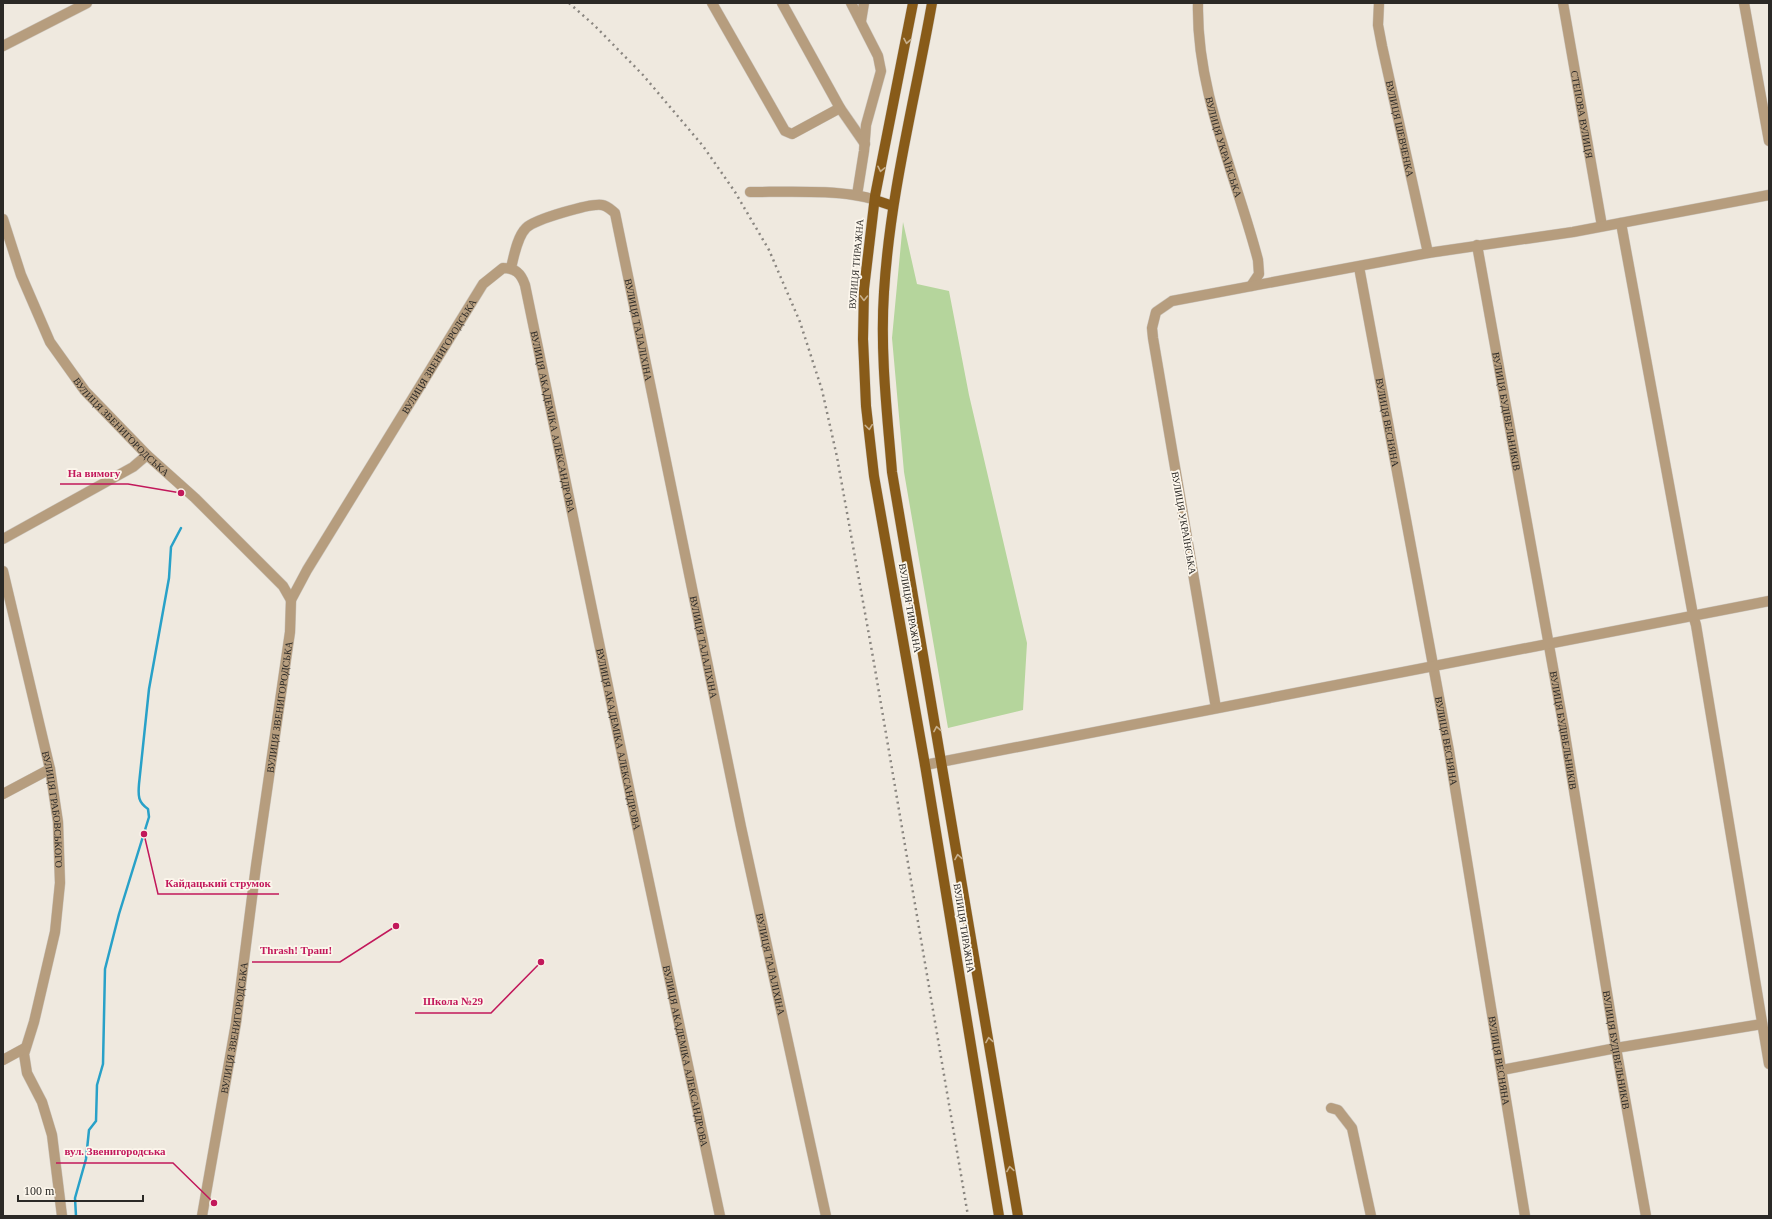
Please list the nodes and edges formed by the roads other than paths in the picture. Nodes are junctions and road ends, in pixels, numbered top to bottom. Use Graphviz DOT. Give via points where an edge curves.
graph roads {
  1 [pos="87,3"];
  2 [pos="712,3"];
  3 [pos="782,3"];
  4 [pos="850,3"];
  5 [pos="864,3"];
  6 [pos="913,3"];
  7 [pos="932,3"];
  8 [pos="1198,3"];
  9 [pos="1379,3"];
  10 [pos="1563,3"];
  11 [pos="1744,3"];
  12 [pos="861,21"];
  13 [pos="3,46"];
  14 [pos="840,108"];
  15 [pos="1769,141"];
  16 [pos="865,144"];
  17 [pos="750,192"];
  18 [pos="856,195"];
  19 [pos="1769,195"];
  20 [pos="875,200"];
  21 [pos="893,206"];
  22 [pos="3,219"];
  23 [pos="1621,222"];
  24 [pos="1602,226"];
  25 [pos="1477,245"];
  26 [pos="1428,253"];
  27 [pos="1359,267"];
  28 [pos="511,268"];
  29 [pos="1251,286"];
  30 [pos="147,455"];
  31 [pos="3,538"];
  32 [pos="3,571"];
  33 [pos="291,600"];
  34 [pos="1769,601"];
  35 [pos="1693,615"];
  36 [pos="1547,644"];
  37 [pos="1432,666"];
  38 [pos="1216,708"];
  39 [pos="942,761"];
  40 [pos="925,765"];
  41 [pos="50,769"];
  42 [pos="3,794"];
  43 [pos="1762,1024"];
  44 [pos="24,1048"];
  45 [pos="1616,1048"];
  46 [pos="3,1060"];
  47 [pos="1769,1064"];
  48 [pos="1502,1070"];
  49 [pos="1331,1108"];
  50 [pos="62,1216"];
  51 [pos="202,1216"];
  52 [pos="720,1216"];
  53 [pos="826,1216"];
  54 [pos="999,1216"];
  55 [pos="1018,1216"];
  56 [pos="1371,1216"];
  57 [pos="1526,1216"];
  58 [pos="1646,1216"];
  1 -- 13 [label="street"];
  2 -- 14 [label="street" via="786,131 792,134"];
  3 -- 14 [label="street"];
  4 -- 12 [label="street"];
  5 -- 12 [label="street"];
  6 -- 20 [label="main road, ВУЛИЦЯ ТИРАЖНА, one-way"];
  7 -- 21 [label="main road, ВУЛИЦЯ ТИРАЖНА"];
  8 -- 29 [label="street, ВУЛИЦЯ УКРАЇНСЬКА" via="1201,56 1220,138 1258,260 1259,274"];
  9 -- 26 [label="street, ВУЛИЦЯ ШЕВЧЕНКА" via="1378,25 1382,46"];
  10 -- 24 [label="street, СТЕПОВА ВУЛИЦЯ"];
  11 -- 15 [label="street"];
  12 -- 16 [label="street" via="878,56 881,71 866,125"];
  14 -- 16 [label="street"];
  16 -- 18 [label="street"];
  17 -- 18 [label="street"];
  18 -- 20 [label="street"];
  19 -- 23 [label="street, ВУЛИЦЯ УКРАЇНСЬКА"];
  20 -- 21 [label="main road"];
  20 -- 40 [label="main road, ВУЛИЦЯ ТИРАЖНА, one-way" via="864,289 866,406 874,476"];
  39 -- 21 [label="main road, ВУЛИЦЯ ТИРАЖНА, one-way" via="892,465 882,336"];
  22 -- 30 [label="street, ВУЛИЦЯ ЗВЕНИГОРОДСЬКА" via="21,275 50,342 85,391"];
  23 -- 24 [label="street, ВУЛИЦЯ УКРАЇНСЬКА"];
  23 -- 35 [label="street"];
  24 -- 25 [label="street, ВУЛИЦЯ УКРАЇНСЬКА" via="1537,238"];
  25 -- 26 [label="street, ВУЛИЦЯ УКРАЇНСЬКА"];
  25 -- 36 [label="street, ВУЛИЦЯ БУДІВЕЛЬНИКІВ"];
  26 -- 27 [label="street, ВУЛИЦЯ УКРАЇНСЬКА"];
  27 -- 29 [label="street, ВУЛИЦЯ УКРАЇНСЬКА"];
  27 -- 37 [label="street, ВУЛИЦЯ ВЕСНЯНА"];
  28 -- 33 [label="street, ВУЛИЦЯ ЗВЕНИГОРОДСЬКА" via="503,268 483,284"];
  28 -- 52 [label="street, ВУЛИЦЯ АКАДЕМІКА АЛЕКСАНДРОВА" via="522,277 528,296"];
  28 -- 53 [label="street, ВУЛИЦЯ ТАЛАЛІХІНА" via="521,234 535,222 554,215 601,205 609,207 615,213 741,827"];
  29 -- 38 [label="street, ВУЛИЦЯ УКРАЇНСЬКА" via="1172,301 1156,312 1153,338"];
  30 -- 31 [label="street" via="133,467"];
  30 -- 33 [label="street, ВУЛИЦЯ ЗВЕНИГОРОДСЬКА" via="195,498 283,586"];
  32 -- 41 [label="street, ВУЛИЦЯ ГРАБОВСЬКОГО"];
  33 -- 51 [label="street, ВУЛИЦЯ ЗВЕНИГОРОДСЬКА" via="290,632 256,866 241,993"];
  34 -- 35 [label="street"];
  35 -- 36 [label="street"];
  35 -- 43 [label="street"];
  36 -- 37 [label="street"];
  36 -- 45 [label="street, ВУЛИЦЯ БУДІВЕЛЬНИКІВ" via="1564,729"];
  37 -- 38 [label="street"];
  37 -- 48 [label="street, ВУЛИЦЯ ВЕСНЯНА" via="1449,751"];
  38 -- 39 [label="street"];
  39 -- 40 [label="street"];
  55 -- 39 [label="main road, ВУЛИЦЯ ТИРАЖНА, one-way"];
  40 -- 54 [label="main road, ВУЛИЦЯ ТИРАЖНА"];
  41 -- 42 [label="street"];
  41 -- 44 [label="street, ВУЛИЦЯ ГРАБОВСЬКОГО" via="60,853 58,902 55,932 34,1022"];
  43 -- 45 [label="street"];
  43 -- 47 [label="street"];
  44 -- 46 [label="street"];
  44 -- 50 [label="street" via="27,1073 42,1102 52,1135"];
  45 -- 48 [label="street"];
  45 -- 58 [label="street, ВУЛИЦЯ БУДІВЕЛЬНИКІВ"];
  48 -- 57 [label="street, ВУЛИЦЯ ВЕСНЯНА"];
  49 -- 56 [label="street" via="1338,1110 1352,1128"];
}
